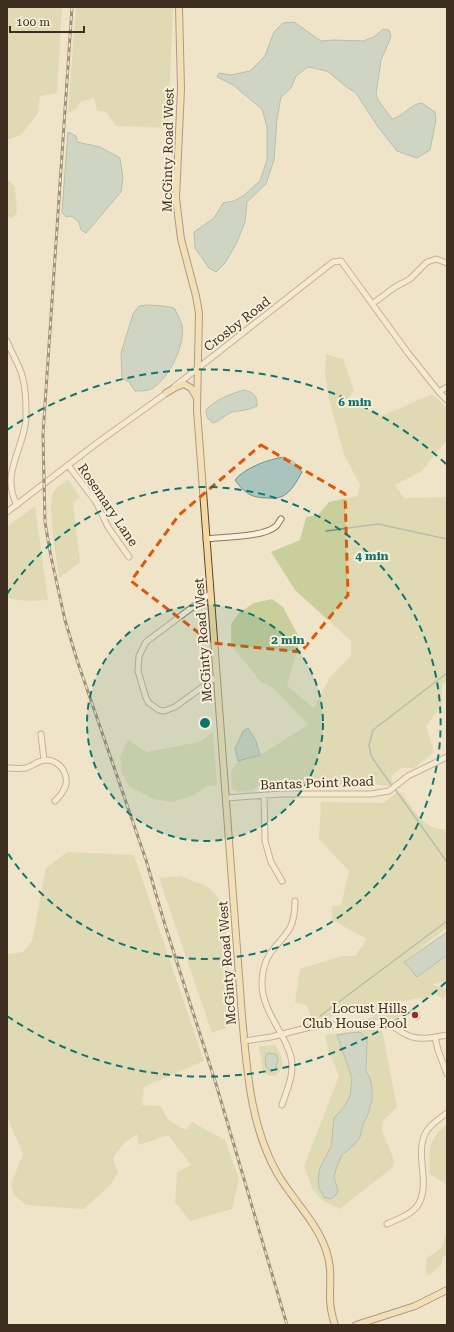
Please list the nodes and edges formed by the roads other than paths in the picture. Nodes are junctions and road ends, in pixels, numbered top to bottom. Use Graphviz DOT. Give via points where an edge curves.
graph roads {
  1 [pos="179,7"];
  2 [pos="446,260"];
  3 [pos="372,304"];
  4 [pos="7,341"];
  5 [pos="8,349"];
  6 [pos="198,369"];
  7 [pos="447,388"];
  8 [pos="439,392"];
  9 [pos="166,393"];
  10 [pos="197,400"];
  11 [pos="447,400"];
  12 [pos="68,465"];
  13 [pos="17,505"];
  14 [pos="7,512"];
  15 [pos="281,519"];
  16 [pos="206,538"];
  17 [pos="129,557"];
  18 [pos="210,594"];
  19 [pos="216,677"];
  20 [pos="41,734"];
  21 [pos="446,758"];
  22 [pos="44,760"];
  23 [pos="7,768"];
  24 [pos="264,795"];
  25 [pos="226,798"];
  26 [pos="55,801"];
  27 [pos="282,881"];
  28 [pos="295,901"];
  29 [pos="280,1034"];
  30 [pos="447,1034"];
  31 [pos="436,1037"];
  32 [pos="244,1041"];
  33 [pos="447,1074"];
  34 [pos="282,1105"];
  35 [pos="447,1113"];
  36 [pos="387,1224"];
  37 [pos="447,1290"];
  38 [pos="335,1325"];
  39 [pos="356,1325"];
  1 -- 6 [label="main road, McGinty Road West" via="181,89 176,198 181,239 199,313"];
  2 -- 3 [label="street" via="426,262 410,279"];
  3 -- 6 [label="street, Crosby Road" via="341,261 333,262"];
  3 -- 8 [label="street, Crosby Road"];
  4 -- 5 [label="street"];
  5 -- 13 [label="street" via="24,381 26,405 25,426 10,481"];
  6 -- 9 [label="street, Crosby Road"];
  6 -- 10 [label="main road, McGinty Road West"];
  7 -- 8 [label="street"];
  8 -- 11 [label="street, Crosby Road"];
  9 -- 10 [label="main road" via="183,384 193,390"];
  9 -- 12 [label="street, Crosby Road"];
  10 -- 16 [label="main road, McGinty Road West"];
  12 -- 13 [label="street, Crosby Road"];
  12 -- 17 [label="street, Rosemary Lane" via="96,502 108,527"];
  13 -- 14 [label="street, Crosby Road"];
  15 -- 16 [label="street" via="275,527 267,531 246,536"];
  16 -- 18 [label="main road, McGinty Road West"];
  18 -- 19 [label="main road, McGinty Road West"];
  18 -- 19 [label="street" via="146,642 139,656 138,672 149,704 164,711 176,707"];
  19 -- 25 [label="main road, McGinty Road West"];
  20 -- 22 [label="street"];
  21 -- 24 [label="street, Bantas Point Road" via="408,776 389,791 371,794"];
  22 -- 23 [label="street" via="25,768"];
  22 -- 26 [label="street" via="52,760 65,773 64,791"];
  24 -- 25 [label="street, Bantas Point Road"];
  24 -- 27 [label="street" via="265,841 271,862"];
  25 -- 32 [label="main road, McGinty Road West"];
  28 -- 29 [label="street" via="291,927 268,957 262,984 265,1001"];
  29 -- 31 [label="street" via="310,1027 383,1022 411,1036 423,1039"];
  29 -- 32 [label="street" via="271,1038"];
  29 -- 34 [label="street" via="292,1063 291,1077"];
  30 -- 31 [label="street"];
  31 -- 33 [label="street"];
  32 -- 38 [label="main road, McGinty Road West" via="254,1112 266,1148 278,1173 322,1240 330,1265 330,1298"];
  35 -- 36 [label="street" via="436,1121 423,1140 423,1185 417,1206 408,1215"];
  37 -- 39 [label="main road" via="415,1306"];
}
